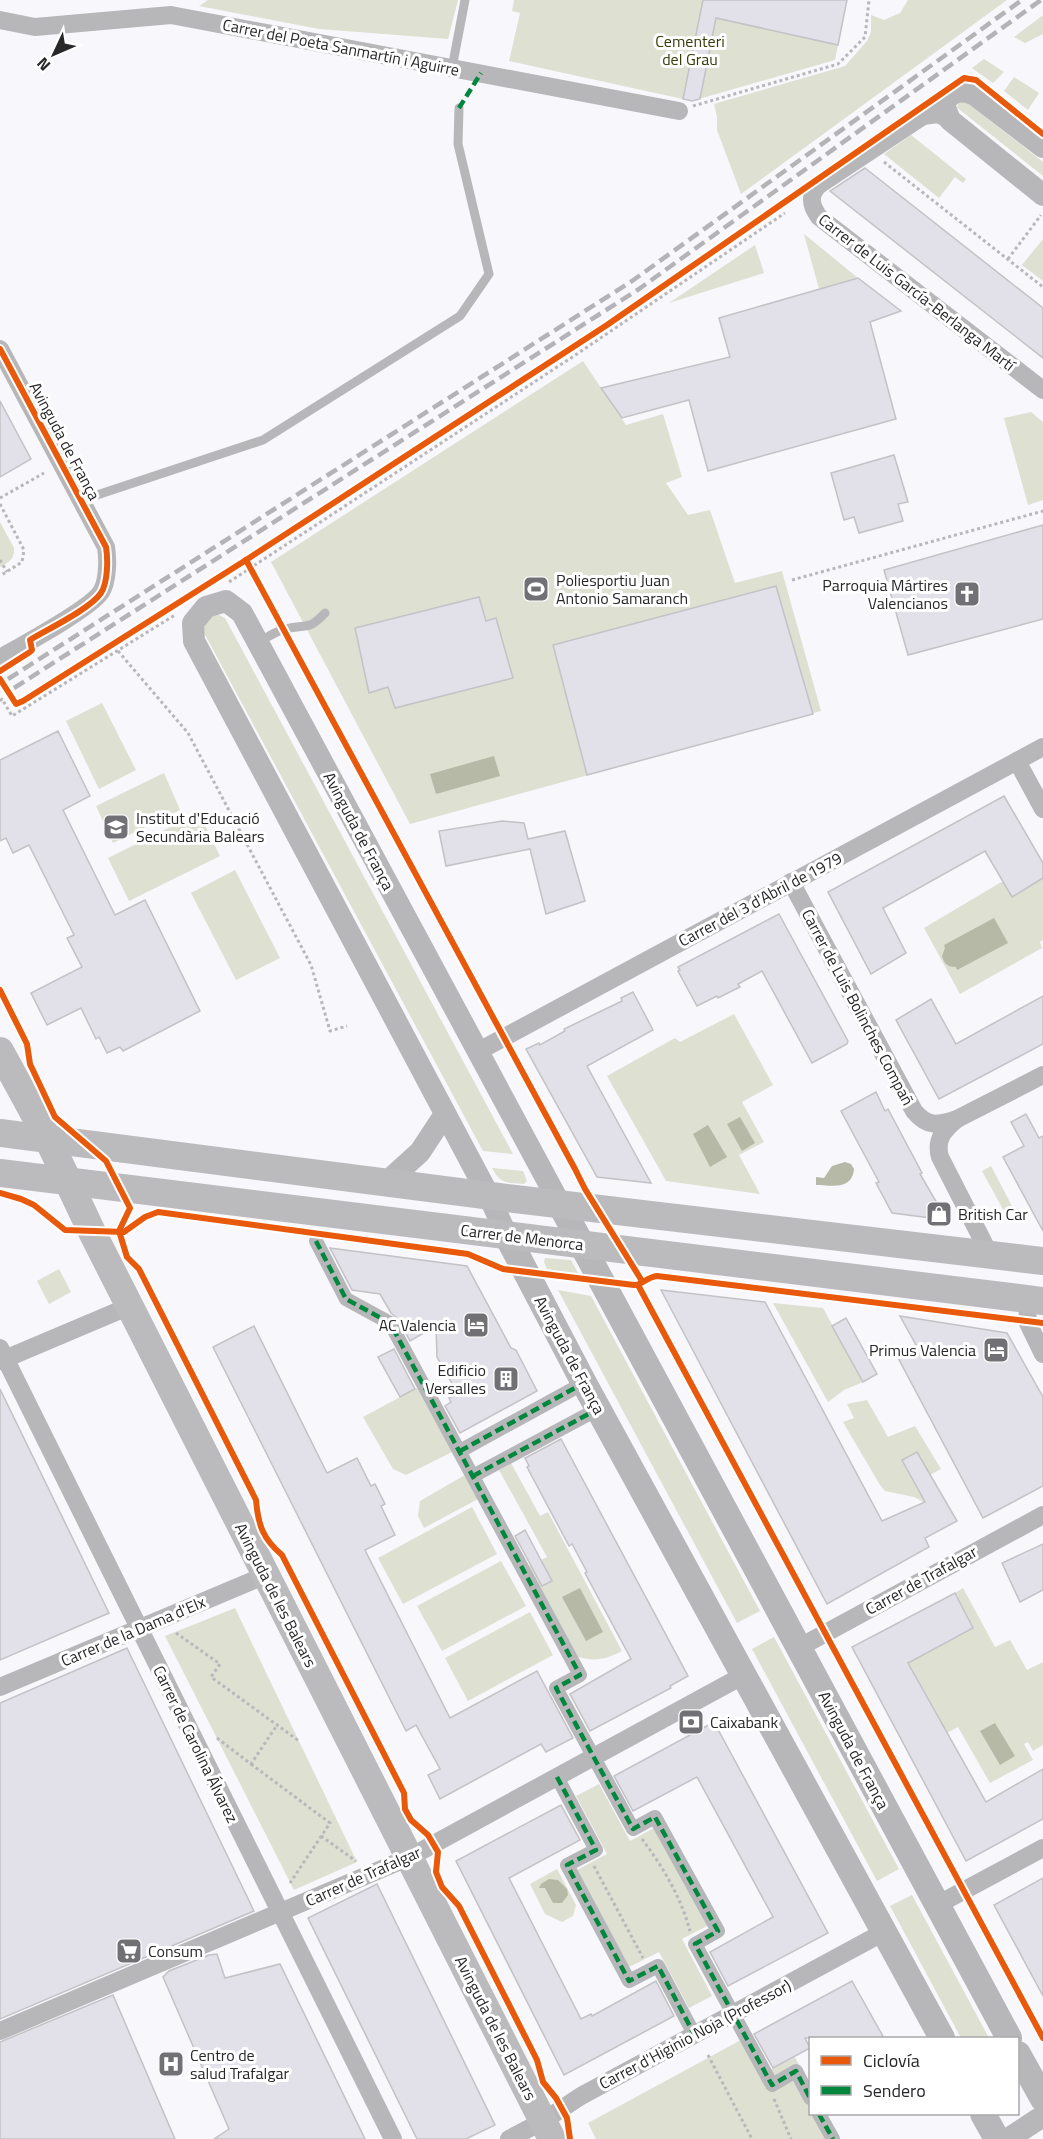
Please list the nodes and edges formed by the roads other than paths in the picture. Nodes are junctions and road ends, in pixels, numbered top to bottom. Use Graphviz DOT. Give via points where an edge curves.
graph roads {
  1 [pos="465,0"];
  2 [pos="0,20"];
  3 [pos="453,68"];
  4 [pos="459,108"];
  5 [pos="679,111"];
  6 [pos="950,120"];
  7 [pos="1043,147"];
  8 [pos="1043,195"];
  9 [pos="0,349"];
  10 [pos="1043,390"];
  11 [pos="97,495"];
  12 [pos="325,613"];
  13 [pos="258,642"];
  14 [pos="0,658"];
  15 [pos="1043,747"];
  16 [pos="1017,761"];
  17 [pos="1043,809"];
  18 [pos="791,882"];
  19 [pos="0,1051"];
  20 [pos="477,1052"];
  21 [pos="1043,1075"];
  22 [pos="445,1114"];
  23 [pos="957,1119"];
  24 [pos="0,1133"];
  25 [pos="48,1139"];
  26 [pos="0,1173"];
  27 [pos="67,1180"];
  28 [pos="387,1182"];
  29 [pos="489,1196"];
  30 [pos="560,1204"];
  31 [pos="507,1236"];
  32 [pos="316,1241"];
  33 [pos="581,1244"];
  34 [pos="990,1255"];
  35 [pos="1043,1261"];
  36 [pos="1036,1300"];
  37 [pos="130,1306"];
  38 [pos="1043,1353"];
  39 [pos="2,1356"];
  40 [pos="584,1383"];
  41 [pos="598,1409"];
  42 [pos="460,1451"];
  43 [pos="473,1476"];
  44 [pos="1043,1515"];
  45 [pos="266,1575"];
  46 [pos="139,1630"];
  47 [pos="800,1647"];
  48 [pos="744,1676"];
  49 [pos="0,1687"];
  50 [pos="594,1757"];
  51 [pos="557,1777"];
  52 [pos="1043,1848"];
  53 [pos="410,1857"];
  54 [pos="938,1905"];
  55 [pos="279,1912"];
  56 [pos="884,1932"];
  57 [pos="733,2013"];
  58 [pos="0,2031"];
  59 [pos="694,2034"];
  60 [pos="941,2037"];
  61 [pos="1008,2037"];
  62 [pos="1019,2057"];
  63 [pos="809,2096"];
  64 [pos="1043,2099"];
  65 [pos="820,2115"];
  66 [pos="984,2115"];
  67 [pos="1043,2116"];
  68 [pos="547,2130"];
  69 [pos="393,2139"];
  70 [pos="509,2139"];
  71 [pos="833,2139"];
  72 [pos="997,2139"];
  73 [pos="1008,2139"];
  1 -- 3 [label="lane"];
  2 -- 3 [label="street, Carrer del Poeta Sanmartín i Aguirre" via="35,27 171,15"];
  3 -- 5 [label="street, Carrer del Poeta Sanmartín i Aguirre"];
  4 -- 11 [label="lane" via="458,144 489,274 460,316 263,440"];
  6 -- 7 [label="street" via="944,105 948,96 967,91"];
  6 -- 8 [label="street"];
  6 -- 10 [label="street, Carrer de Luis García-Berlanga Martí" via="938,114 923,116 819,186 812,207 819,217"];
  9 -- 14 [label="street, Avinguda de França" via="106,547 108,560 99,595"];
  12 -- 13 [label="lane" via="306,628 285,629"];
  13 -- 20 [label="street, Avinguda de França"];
  13 -- 22 [label="street, Avinguda de França" via="242,613 226,601 206,607 193,623 194,641"];
  15 -- 16 [label="street, Carrer del 3 d'Abril de 1979"];
  16 -- 17 [label="street"];
  16 -- 18 [label="street, Carrer del 3 d'Abril de 1979"];
  18 -- 20 [label="street, Carrer del 3 d'Abril de 1979"];
  18 -- 23 [label="street, Carrer de Luis Bolinches Compañ" via="914,1111 926,1123"];
  19 -- 25 [label="main road, Avinguda de les Balears"];
  20 -- 30 [label="street, Avinguda de França"];
  21 -- 23 [label="street"];
  22 -- 28 [label="street" via="420,1152"];
  22 -- 29 [label="street, Avinguda de França"];
  23 -- 34 [label="street" via="942,1134 937,1148"];
  24 -- 25 [label="main road"];
  25 -- 27 [label="main road, Avinguda de les Balears"];
  25 -- 28 [label="main road"];
  26 -- 27 [label="main road, Carrer de Menorca"];
  27 -- 31 [label="main road, Carrer de Menorca"];
  27 -- 37 [label="main road, Avinguda de les Balears"];
  28 -- 29 [label="main road"];
  29 -- 30 [label="main road"];
  29 -- 31 [label="street, Avinguda de França"];
  30 -- 33 [label="main road, Avinguda de França"];
  30 -- 34 [label="main road"];
  31 -- 33 [label="main road, Carrer de Menorca"];
  31 -- 40 [label="main road, Avinguda de França"];
  32 -- 42 [label="street" via="346,1299 390,1323"];
  33 -- 36 [label="main road, Carrer de Menorca"];
  33 -- 47 [label="main road, Avinguda de França"];
  34 -- 35 [label="main road"];
  36 -- 38 [label="street" via="1027,1321"];
  37 -- 39 [label="street"];
  37 -- 45 [label="main road, Avinguda de les Balears"];
  39 -- 46 [label="street, Carrer de Carolina Álvarez"];
  40 -- 41 [label="main road, Avinguda de França"];
  40 -- 42 [label="street"];
  41 -- 43 [label="street"];
  41 -- 48 [label="main road, Avinguda de França"];
  42 -- 43 [label="street"];
  43 -- 50 [label="street" via="580,1675 556,1688"];
  44 -- 47 [label="street, Carrer de Trafalgar"];
  45 -- 46 [label="street, Carrer de la Dama d'Elx"];
  45 -- 53 [label="main road, Avinguda de les Balears"];
  46 -- 49 [label="street, Carrer de la Dama d'Elx"];
  46 -- 55 [label="street, Carrer de Carolina Álvarez"];
  47 -- 54 [label="main road, Avinguda de França"];
  48 -- 50 [label="street, Carrer de Trafalgar"];
  48 -- 56 [label="main road, Avinguda de França"];
  50 -- 51 [label="street, Carrer de Trafalgar"];
  50 -- 57 [label="street" via="633,1829 655,1817 718,1931 695,1944"];
  51 -- 53 [label="street, Carrer de Trafalgar"];
  51 -- 59 [label="street" via="596,1850 567,1865 623,1971 629,1981 658,1966"];
  52 -- 54 [label="street"];
  53 -- 55 [label="street, Carrer de Trafalgar"];
  53 -- 68 [label="main road, Avinguda de les Balears"];
  54 -- 61 [label="main road, Avinguda de França"];
  55 -- 58 [label="street, Carrer de Trafalgar"];
  55 -- 69 [label="street, Carrer de Carolina Álvarez"];
  56 -- 57 [label="street, Carrer d'Higinio Noja (Professor)"];
  56 -- 60 [label="main road, Avinguda de França"];
  57 -- 59 [label="street, Carrer d'Higinio Noja (Professor)"];
  57 -- 63 [label="street" via="772,2085 796,2071"];
  59 -- 68 [label="street, Carrer d'Higinio Noja (Professor)" via="581,2096"];
  62 -- 64 [label="main road"];
  65 -- 71 [label="street"];
  66 -- 72 [label="main road"];
  67 -- 73 [label="street"];
  68 -- 70 [label="street, Carrer d'Higinio Noja (Professor)"];
}
